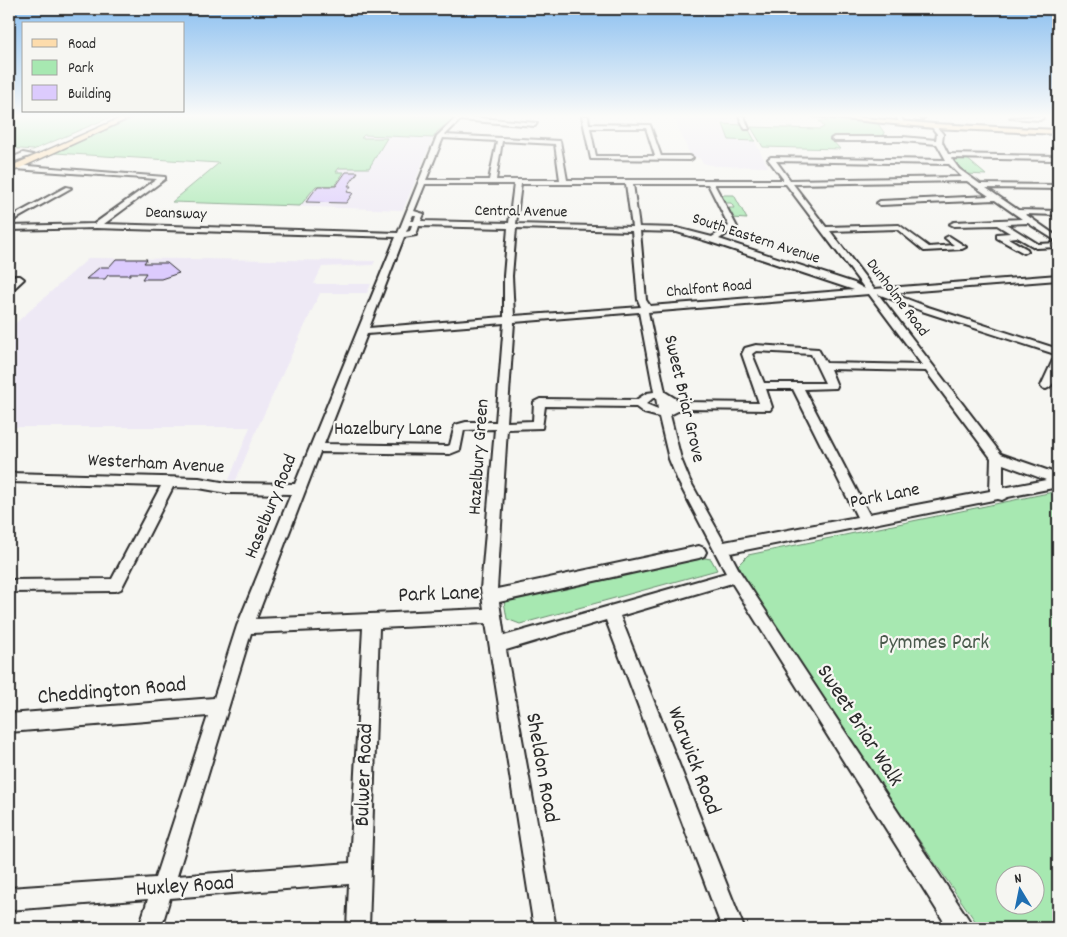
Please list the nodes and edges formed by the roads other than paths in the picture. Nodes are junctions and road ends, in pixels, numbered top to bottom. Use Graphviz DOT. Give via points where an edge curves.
graph roads {
  1 [pos="21,160"];
  2 [pos="25,160"];
  3 [pos="430,160"];
  4 [pos="496,160"];
  5 [pos="561,160"];
  6 [pos="773,160"];
  7 [pos="815,160"];
  8 [pos="951,162"];
  9 [pos="10,166"];
  10 [pos="968,179"];
  11 [pos="421,182"];
  12 [pos="492,182"];
  13 [pos="518,182"];
  14 [pos="564,182"];
  15 [pos="629,182"];
  16 [pos="710,182"];
  17 [pos="788,182"];
  18 [pos="978,186"];
  19 [pos="1058,187"];
  20 [pos="68,188"];
  21 [pos="996,198"];
  22 [pos="880,203"];
  23 [pos="409,212"];
  24 [pos="1017,212"];
  25 [pos="1058,213"];
  26 [pos="9,221"];
  27 [pos="996,221"];
  28 [pos="1030,221"];
  29 [pos="405,223"];
  30 [pos="417,223"];
  31 [pos="954,224"];
  32 [pos="512,225"];
  33 [pos="96,226"];
  34 [pos="9,228"];
  35 [pos="636,229"];
  36 [pos="824,229"];
  37 [pos="400,234"];
  38 [pos="1018,235"];
  39 [pos="949,238"];
  40 [pos="713,240"];
  41 [pos="1058,240"];
  42 [pos="1058,245"];
  43 [pos="1024,251"];
  44 [pos="1058,277"];
  45 [pos="9,278"];
  46 [pos="9,290"];
  47 [pos="871,291"];
  48 [pos="645,310"];
  49 [pos="509,320"];
  50 [pos="362,331"];
  51 [pos="1058,352"];
  52 [pos="1058,360"];
  53 [pos="824,366"];
  54 [pos="928,368"];
  55 [pos="760,386"];
  56 [pos="1046,386"];
  57 [pos="797,387"];
  58 [pos="660,395"];
  59 [pos="638,404"];
  60 [pos="679,405"];
  61 [pos="664,414"];
  62 [pos="501,426"];
  63 [pos="317,448"];
  64 [pos="996,457"];
  65 [pos="9,477"];
  66 [pos="1058,481"];
  67 [pos="169,483"];
  68 [pos="301,488"];
  69 [pos="1002,495"];
  70 [pos="866,521"];
  71 [pos="719,548"];
  72 [pos="699,552"];
  73 [pos="735,576"];
  74 [pos="9,586"];
  75 [pos="491,597"];
  76 [pos="610,611"];
  77 [pos="493,616"];
  78 [pos="371,621"];
  79 [pos="245,626"];
  80 [pos="498,645"];
  81 [pos="219,706"];
  82 [pos="9,723"];
  83 [pos="361,873"];
  84 [pos="163,889"];
  85 [pos="9,899"];
  86 [pos="150,928"];
  87 [pos="358,928"];
  88 [pos="544,928"];
  89 [pos="733,928"];
  90 [pos="961,928"];
  1 -- 9 [label="highway"];
  2 -- 9 [label="highway"];
  3 -- 11 [label="street, Haselbury Road"];
  4 -- 12 [label="street"];
  5 -- 14 [label="street"];
  6 -- 17 [label="street, Dunholme Road"];
  7 -- 8 [label="street, Dunholme Road"];
  8 -- 10 [label="street"];
  9 -- 33 [label="street" via="163,178"];
  10 -- 17 [label="street"];
  10 -- 18 [label="street"];
  11 -- 12 [label="street"];
  11 -- 23 [label="street, Haselbury Road"];
  12 -- 13 [label="street"];
  13 -- 14 [label="street"];
  13 -- 32 [label="street, Hazelbury Green"];
  14 -- 15 [label="street"];
  15 -- 16 [label="street"];
  15 -- 35 [label="street, Sweet Briar Grove"];
  16 -- 17 [label="street"];
  16 -- 40 [label="street" via="733,227"];
  17 -- 36 [label="street, Dunholme Road"];
  18 -- 19 [label="street"];
  18 -- 21 [label="street"];
  20 -- 26 [label="street"];
  21 -- 22 [label="street"];
  21 -- 24 [label="street"];
  23 -- 29 [label="street, Haselbury Road"];
  23 -- 30 [label="street" via="420,213"];
  24 -- 25 [label="street"];
  24 -- 28 [label="street"];
  27 -- 28 [label="street"];
  27 -- 31 [label="street"];
  27 -- 38 [label="street"];
  28 -- 41 [label="street"];
  29 -- 30 [label="street, Central Avenue"];
  29 -- 37 [label="street, Haselbury Road"];
  30 -- 32 [label="street, Central Avenue"];
  30 -- 37 [label="street" via="412,234"];
  32 -- 35 [label="street, Central Avenue"];
  32 -- 49 [label="street, Hazelbury Green"];
  33 -- 34 [label="street, Deansway"];
  33 -- 37 [label="street, Deansway"];
  35 -- 40 [label="street, South Eastern Avenue" via="677,230"];
  35 -- 48 [label="street, Sweet Briar Grove"];
  36 -- 39 [label="street" via="899,227 927,249 962,247"];
  36 -- 47 [label="street, Dunholme Road"];
  37 -- 50 [label="street, Haselbury Road"];
  38 -- 42 [label="street" via="1036,246"];
  38 -- 43 [label="street" via="1000,236"];
  40 -- 47 [label="street, South Eastern Avenue"];
  44 -- 47 [label="street, Chalfont Road"];
  45 -- 46 [label="street" via="20,279"];
  47 -- 48 [label="street, Chalfont Road"];
  47 -- 51 [label="street, South Eastern Avenue"];
  47 -- 54 [label="street, Dunholme Road"];
  48 -- 49 [label="street, Chalfont Road"];
  48 -- 58 [label="street, Sweet Briar Grove"];
  49 -- 50 [label="street, Chalfont Road"];
  49 -- 62 [label="street, Hazelbury Green"];
  50 -- 63 [label="street, Haselbury Road"];
  52 -- 56 [label="street"];
  53 -- 54 [label="street"];
  53 -- 55 [label="street" via="816,352 810,350 752,349 747,354"];
  53 -- 57 [label="street" via="832,386"];
  54 -- 64 [label="street, Dunholme Road"];
  55 -- 57 [label="street"];
  55 -- 60 [label="street" via="766,407"];
  57 -- 70 [label="street"];
  58 -- 59 [label="street" via="651,395"];
  58 -- 60 [label="street"];
  58 -- 61 [label="street, Sweet Briar Grove"];
  59 -- 61 [label="street" via="654,414"];
  59 -- 62 [label="street" via="540,402 538,425"];
  60 -- 61 [label="street"];
  61 -- 71 [label="street, Sweet Briar Grove" via="684,481"];
  62 -- 63 [label="street, Hazelbury Lane" via="459,428 456,447 446,450"];
  62 -- 75 [label="street, Hazelbury Green" via="489,582"];
  63 -- 68 [label="street, Haselbury Road"];
  64 -- 66 [label="street"];
  64 -- 69 [label="street" via="996,489"];
  65 -- 67 [label="street, Westerham Avenue"];
  66 -- 69 [label="street, Park Lane"];
  67 -- 68 [label="street, Westerham Avenue" via="199,483 227,488"];
  67 -- 74 [label="street" via="116,585"];
  68 -- 79 [label="street, Haselbury Road"];
  69 -- 70 [label="street, Park Lane"];
  70 -- 71 [label="street, Park Lane"];
  71 -- 73 [label="street, Sweet Briar Walk"];
  72 -- 75 [label="street, Park Lane"];
  73 -- 76 [label="street"];
  73 -- 90 [label="street, Sweet Briar Walk"];
  75 -- 77 [label="street, Park Lane"];
  76 -- 80 [label="street"];
  76 -- 89 [label="street, Warwick Road"];
  77 -- 78 [label="street, Park Lane"];
  77 -- 80 [label="street, Sheldon Road"];
  78 -- 79 [label="street, Park Lane"];
  78 -- 83 [label="street, Bulwer Road"];
  79 -- 81 [label="street, Haselbury Road"];
  80 -- 88 [label="street, Sheldon Road"];
  81 -- 82 [label="street, Cheddington Road"];
  81 -- 84 [label="street, Haselbury Road"];
  83 -- 84 [label="street, Huxley Road"];
  83 -- 87 [label="street, Bulwer Road"];
  84 -- 85 [label="street, Huxley Road"];
  84 -- 86 [label="street, Haselbury Road"];
}
